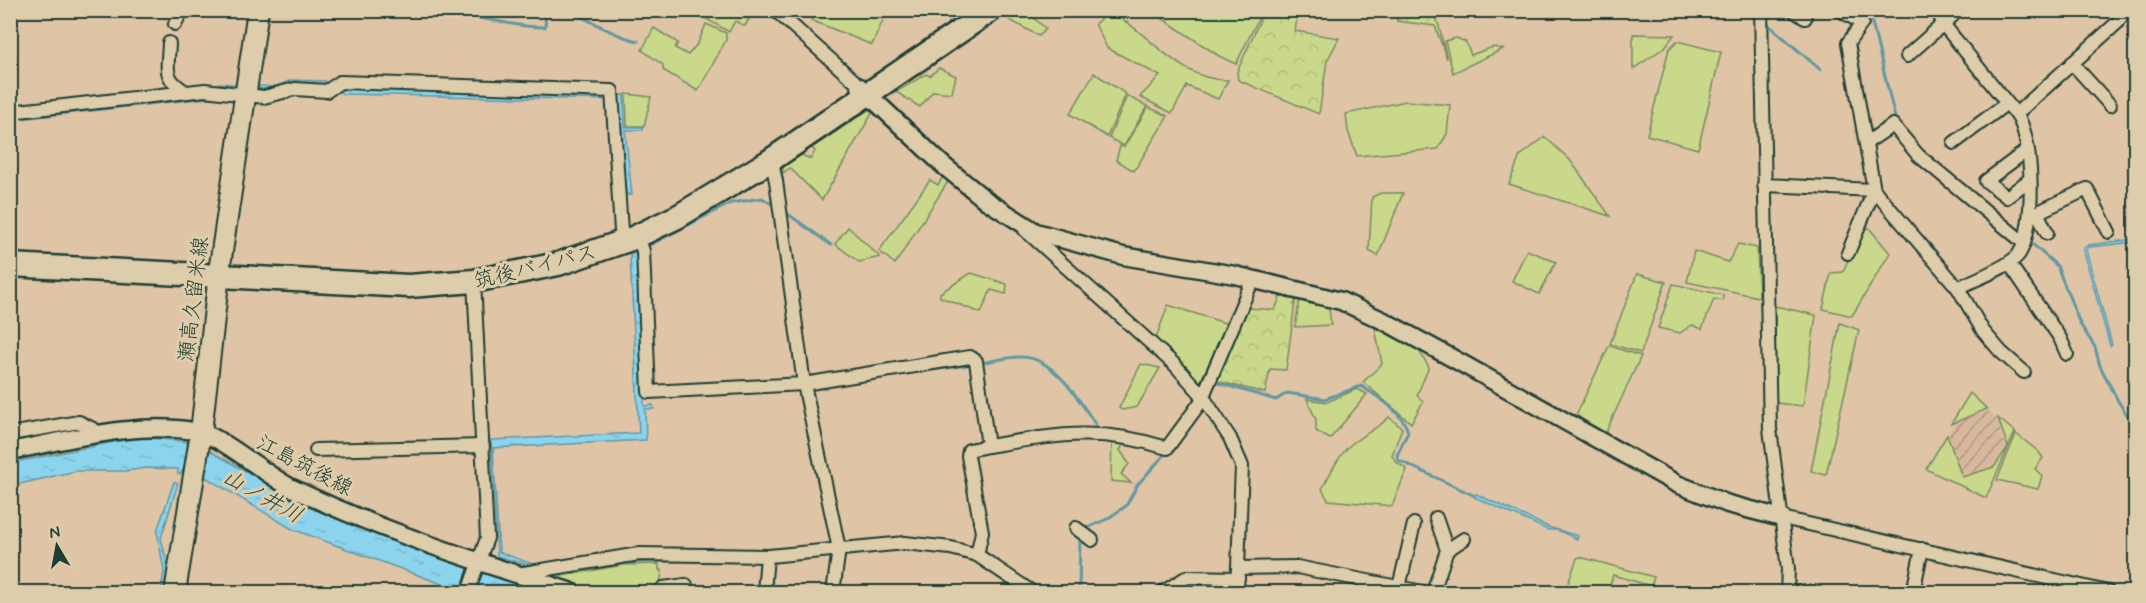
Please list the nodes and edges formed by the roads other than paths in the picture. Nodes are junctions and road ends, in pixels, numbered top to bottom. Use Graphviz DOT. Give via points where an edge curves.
graph roads {
  1 [pos="182,10"];
  2 [pos="258,10"];
  3 [pos="775,10"];
  4 [pos="973,10"];
  5 [pos="991,10"];
  6 [pos="1761,10"];
  7 [pos="1793,10"];
  8 [pos="1840,10"];
  9 [pos="1938,10"];
  10 [pos="1959,10"];
  11 [pos="2125,11"];
  12 [pos="1805,18"];
  13 [pos="175,24"];
  14 [pos="1943,24"];
  15 [pos="170,43"];
  16 [pos="1907,56"];
  17 [pos="2072,63"];
  18 [pos="864,90"];
  19 [pos="186,93"];
  20 [pos="247,94"];
  21 [pos="2007,103"];
  22 [pos="2110,105"];
  23 [pos="10,112"];
  24 [pos="2016,114"];
  25 [pos="1866,143"];
  26 [pos="1954,143"];
  27 [pos="2026,151"];
  28 [pos="765,158"];
  29 [pos="2029,180"];
  30 [pos="1764,185"];
  31 [pos="1874,190"];
  32 [pos="2034,215"];
  33 [pos="1011,217"];
  34 [pos="2109,232"];
  35 [pos="2047,233"];
  36 [pos="626,235"];
  37 [pos="2023,242"];
  38 [pos="10,253"];
  39 [pos="1848,253"];
  40 [pos="2009,263"];
  41 [pos="10,265"];
  42 [pos="219,271"];
  43 [pos="1253,279"];
  44 [pos="474,281"];
  45 [pos="1958,288"];
  46 [pos="2067,354"];
  47 [pos="2024,372"];
  48 [pos="804,384"];
  49 [pos="1202,395"];
  50 [pos="10,434"];
  51 [pos="96,435"];
  52 [pos="199,439"];
  53 [pos="483,446"];
  54 [pos="988,446"];
  55 [pos="316,450"];
  56 [pos="10,451"];
  57 [pos="1436,518"];
  58 [pos="1782,518"];
  59 [pos="1414,524"];
  60 [pos="1076,528"];
  61 [pos="1464,539"];
  62 [pos="1092,540"];
  63 [pos="839,549"];
  64 [pos="1922,549"];
  65 [pos="1447,550"];
  66 [pos="977,555"];
  67 [pos="767,556"];
  68 [pos="478,564"];
  69 [pos="1238,573"];
  70 [pos="517,574"];
  71 [pos="686,585"];
  72 [pos="1399,587"];
  73 [pos="2089,590"];
  74 [pos="175,592"];
  75 [pos="468,592"];
  76 [pos="572,592"];
  77 [pos="663,592"];
  78 [pos="764,592"];
  79 [pos="833,592"];
  80 [pos="1032,592"];
  81 [pos="1163,592"];
  82 [pos="1237,592"];
  83 [pos="1423,592"];
  84 [pos="1433,592"];
  85 [pos="1787,592"];
  86 [pos="1913,592"];
  87 [pos="2108,592"];
  1 -- 13 [label="street"];
  2 -- 20 [label="main road, 瀬高久留米線"];
  3 -- 18 [label="street"];
  4 -- 18 [label="highway, 筑後バイパス"];
  5 -- 18 [label="highway, 筑後バイパス"];
  6 -- 30 [label="street"];
  7 -- 12 [label="street"];
  8 -- 25 [label="street" via="1862,23 1848,43"];
  9 -- 14 [label="street"];
  10 -- 14 [label="street"];
  11 -- 17 [label="street"];
  14 -- 16 [label="street"];
  14 -- 21 [label="street"];
  15 -- 19 [label="street" via="167,76"];
  17 -- 22 [label="street"];
  17 -- 24 [label="street"];
  18 -- 28 [label="highway, 筑後バイパス"];
  18 -- 33 [label="street" via="944,166"];
  19 -- 20 [label="street" via="205,90"];
  19 -- 23 [label="street"];
  20 -- 36 [label="street" via="264,97 295,89 327,91 340,82 612,91"];
  20 -- 42 [label="main road, 瀬高久留米線"];
  21 -- 24 [label="street"];
  21 -- 26 [label="street"];
  24 -- 27 [label="street" via="2023,124"];
  25 -- 31 [label="street"];
  25 -- 37 [label="street" via="1893,125 1918,155"];
  27 -- 29 [label="street"];
  27 -- 29 [label="street" via="1986,181 2007,197"];
  28 -- 36 [label="highway, 筑後バイパス" via="694,208"];
  28 -- 48 [label="street" via="776,181"];
  29 -- 32 [label="street"];
  30 -- 31 [label="street"];
  30 -- 58 [label="street" via="1770,429"];
  31 -- 39 [label="street"];
  31 -- 45 [label="street"];
  32 -- 34 [label="street" via="2087,189"];
  32 -- 35 [label="street"];
  32 -- 37 [label="street"];
  33 -- 43 [label="street" via="1036,232 1123,256"];
  33 -- 49 [label="street" via="1175,365"];
  36 -- 42 [label="highway, 筑後バイパス" via="473,269"];
  36 -- 44 [label="highway, 筑後バイパス" via="558,264"];
  36 -- 48 [label="street" via="640,242 643,251 649,392"];
  37 -- 40 [label="street" via="2019,254"];
  38 -- 42 [label="highway, 筑後バイパス"];
  40 -- 45 [label="street"];
  40 -- 46 [label="street"];
  41 -- 42 [label="highway, 筑後バイパス"];
  42 -- 44 [label="highway, 筑後バイパス" via="409,286"];
  42 -- 52 [label="main road, 瀬高久留米線"];
  43 -- 49 [label="street"];
  43 -- 58 [label="street" via="1341,301 1384,321 1677,484 1728,504"];
  44 -- 53 [label="street"];
  45 -- 47 [label="street" via="1983,331"];
  48 -- 54 [label="street" via="970,357 976,361"];
  48 -- 63 [label="street"];
  49 -- 54 [label="street" via="1167,448 1096,433"];
  49 -- 69 [label="street" via="1230,438 1242,466"];
  50 -- 51 [label="street" via="79,422 95,430"];
  51 -- 52 [label="street, 江島筑後線" via="156,429"];
  51 -- 56 [label="street, 江島筑後線"];
  52 -- 68 [label="street, 江島筑後線" via="349,514"];
  52 -- 74 [label="main road, 瀬高久留米線"];
  53 -- 55 [label="street"];
  53 -- 68 [label="street" via="487,538"];
  54 -- 66 [label="street" via="969,450 968,456 982,532"];
  57 -- 65 [label="street"];
  58 -- 64 [label="street"];
  58 -- 85 [label="street"];
  59 -- 72 [label="street"];
  60 -- 62 [label="street"];
  61 -- 65 [label="street"];
  63 -- 66 [label="street" via="905,543"];
  63 -- 67 [label="street"];
  63 -- 79 [label="street"];
  64 -- 73 [label="street"];
  64 -- 86 [label="street"];
  65 -- 84 [label="street"];
  66 -- 80 [label="street"];
  67 -- 70 [label="street" via="639,554"];
  67 -- 78 [label="street"];
  68 -- 70 [label="street, 江島筑後線"];
  68 -- 75 [label="street"];
  69 -- 72 [label="street" via="1297,567"];
  69 -- 81 [label="street" via="1187,577"];
  69 -- 82 [label="street"];
  70 -- 76 [label="street, 江島筑後線"];
  71 -- 77 [label="street" via="669,586"];
  72 -- 83 [label="street"];
  73 -- 87 [label="street"];
}
